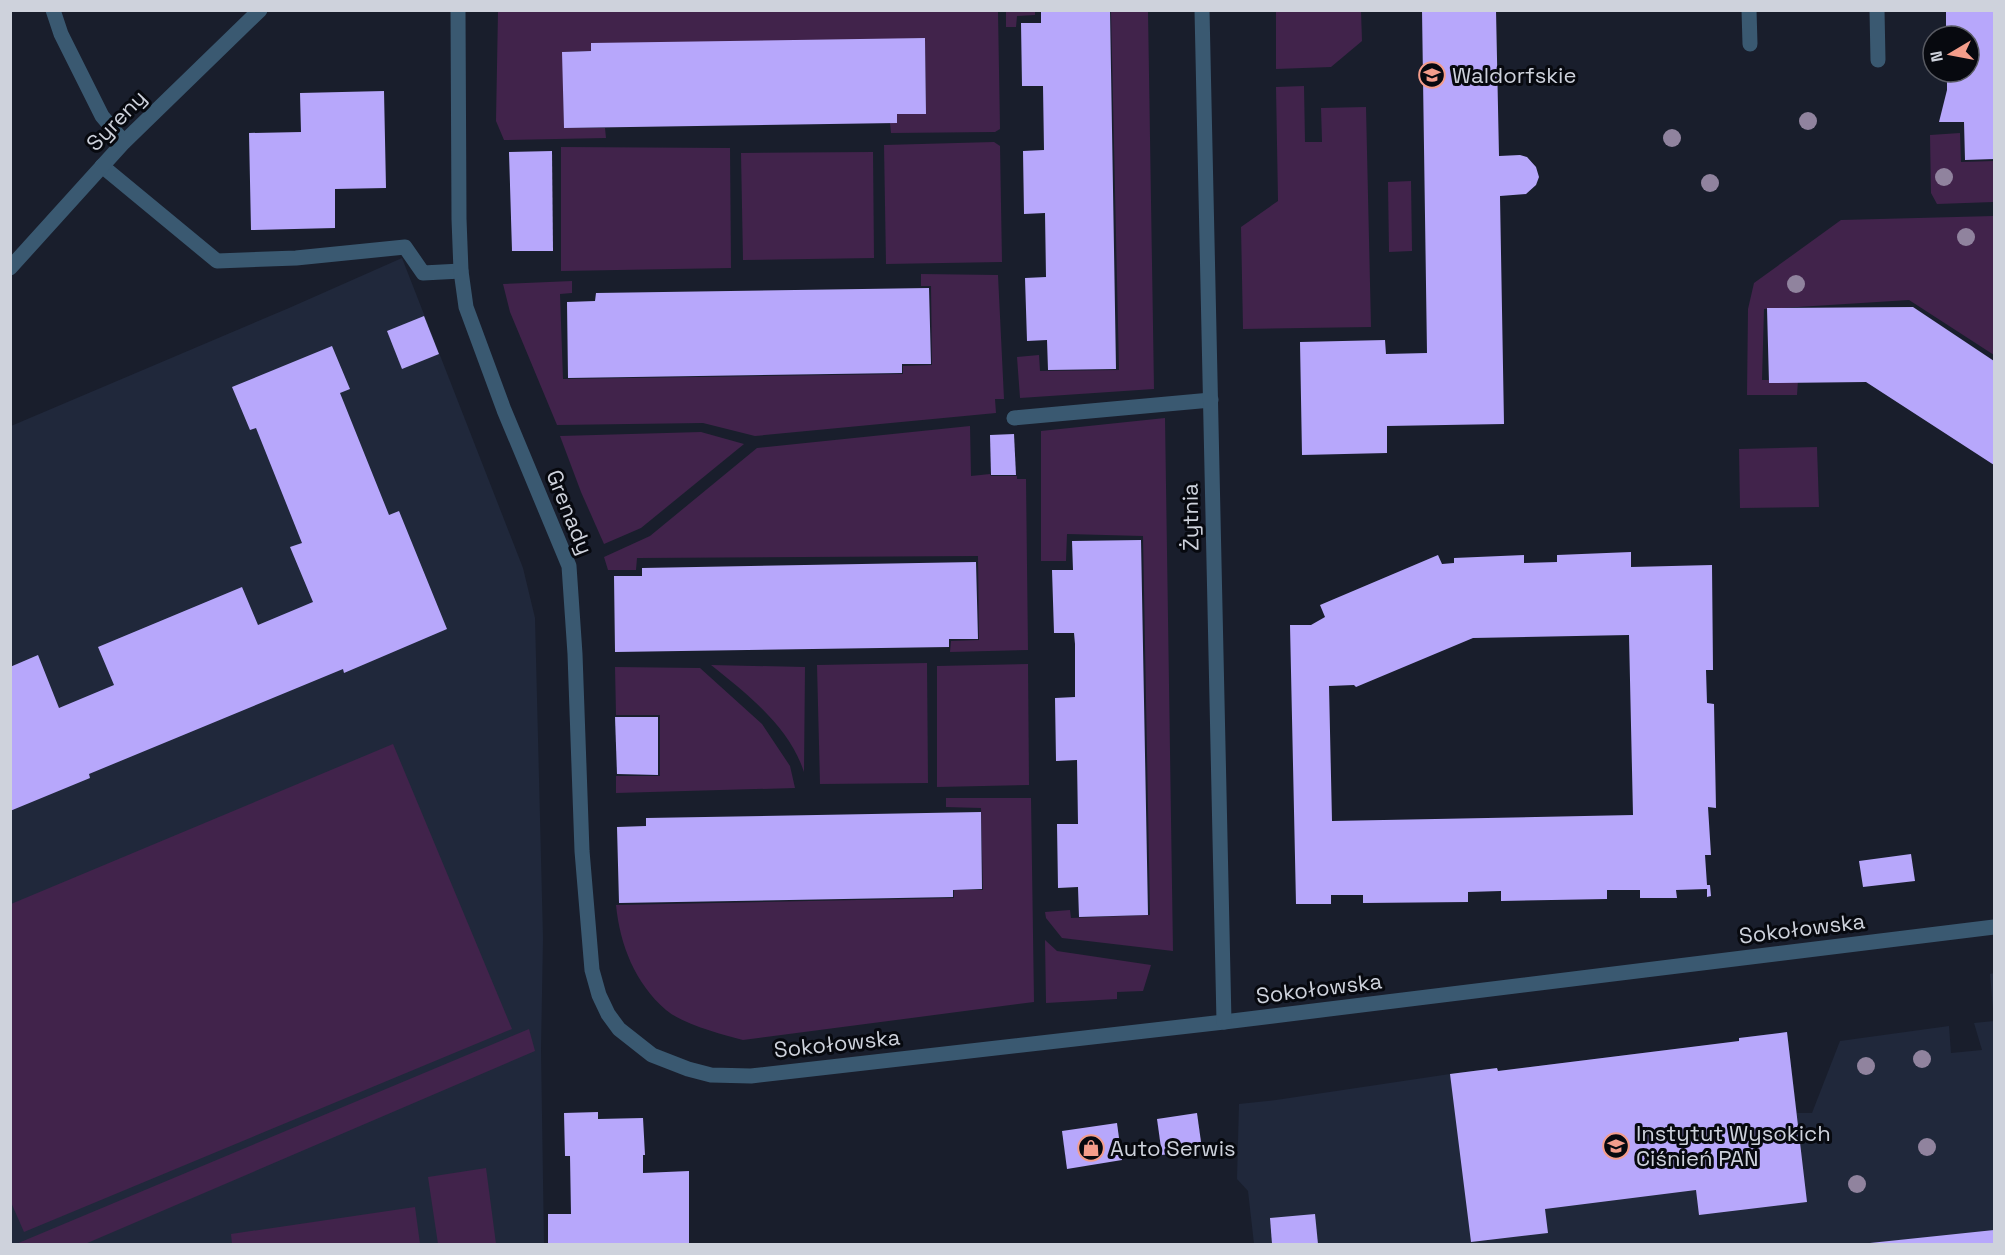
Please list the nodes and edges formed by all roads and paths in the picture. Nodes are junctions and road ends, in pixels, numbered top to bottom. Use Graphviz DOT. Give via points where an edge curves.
graph roads {
  1 [pos="53,10"];
  2 [pos="260,10"];
  3 [pos="458,10"];
  4 [pos="1202,10"];
  5 [pos="1749,10"];
  6 [pos="1877,10"];
  7 [pos="1750,44"];
  8 [pos="1878,60"];
  9 [pos="123,142"];
  10 [pos="102,166"];
  11 [pos="10,268"];
  12 [pos="461,271"];
  13 [pos="1210,400"];
  14 [pos="1014,418"];
  15 [pos="1995,927"];
  16 [pos="1224,1022"];
  17 [pos="652,1055"];
  1 -- 9 [label="street" via="102,116"];
  2 -- 9 [label="street, Syreny"];
  3 -- 12 [label="street, Grenady"];
  4 -- 13 [label="street, Żytnia"];
  5 -- 7 [label="street"];
  6 -- 8 [label="street"];
  9 -- 10 [label="street, Syreny"];
  10 -- 11 [label="street, Syreny"];
  10 -- 12 [label="street" via="217,261 405,247 423,273"];
  12 -- 17 [label="street, Grenady" via="466,307 569,567 582,851 592,970 608,1014 619,1029"];
  13 -- 14 [label="street"];
  13 -- 16 [label="street, Żytnia"];
  15 -- 16 [label="street, Sokołowska"];
  16 -- 17 [label="street, Sokołowska" via="731,1077 711,1076"];
}
